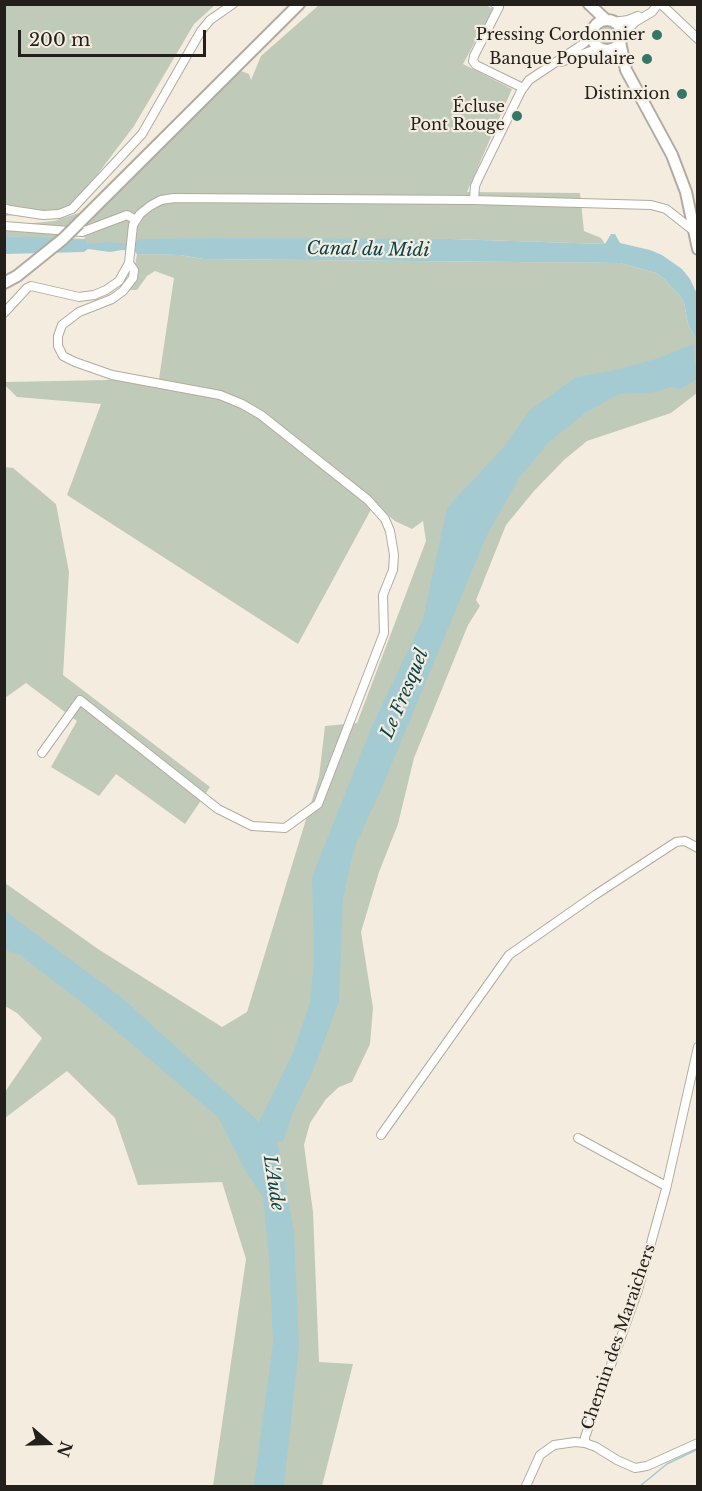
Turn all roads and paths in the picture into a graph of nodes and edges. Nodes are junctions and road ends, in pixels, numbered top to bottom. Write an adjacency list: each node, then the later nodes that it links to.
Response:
1 (233, 4): 15 (street)
2 (299, 4): 21 (main road, bridge)
3 (495, 4): 13 (street)
4 (589, 4): 6 (main road); 7 (main road)
5 (658, 4): 6 (street); 8 (street); 9 (street)
6 (610, 21): 7 (main road); 8 (main road)
7 (593, 31): 10 (main road); 11 (street)
8 (621, 39): 10 (main road); 12 (main road)
9 (698, 39)
10 (603, 49): 11 (street); 12 (main road)
11 (546, 68): 13 (street)
12 (626, 70): 18 (main road)
13 (523, 88): 14 (street)
14 (474, 200): 16 (street); 18 (street)
15 (4, 208)
16 (136, 220): 17 (street); 20 (street)
17 (4, 226)
18 (695, 232): 19 (main road)
19 (698, 249)
20 (130, 260): 22 (street); 23 (street)
21 (4, 283)
22 (4, 313)
23 (42, 753)
24 (698, 848): 26 (street)
25 (698, 1047): 28 (street, Chemin des Maraichers)
26 (381, 1135)
27 (578, 1138): 28 (street)
28 (666, 1186): 29 (street, Chemin des Maraichers)
29 (585, 1443): 30 (street); 31 (street, Chemin des Maraichers)
30 (698, 1443)
31 (526, 1486)

